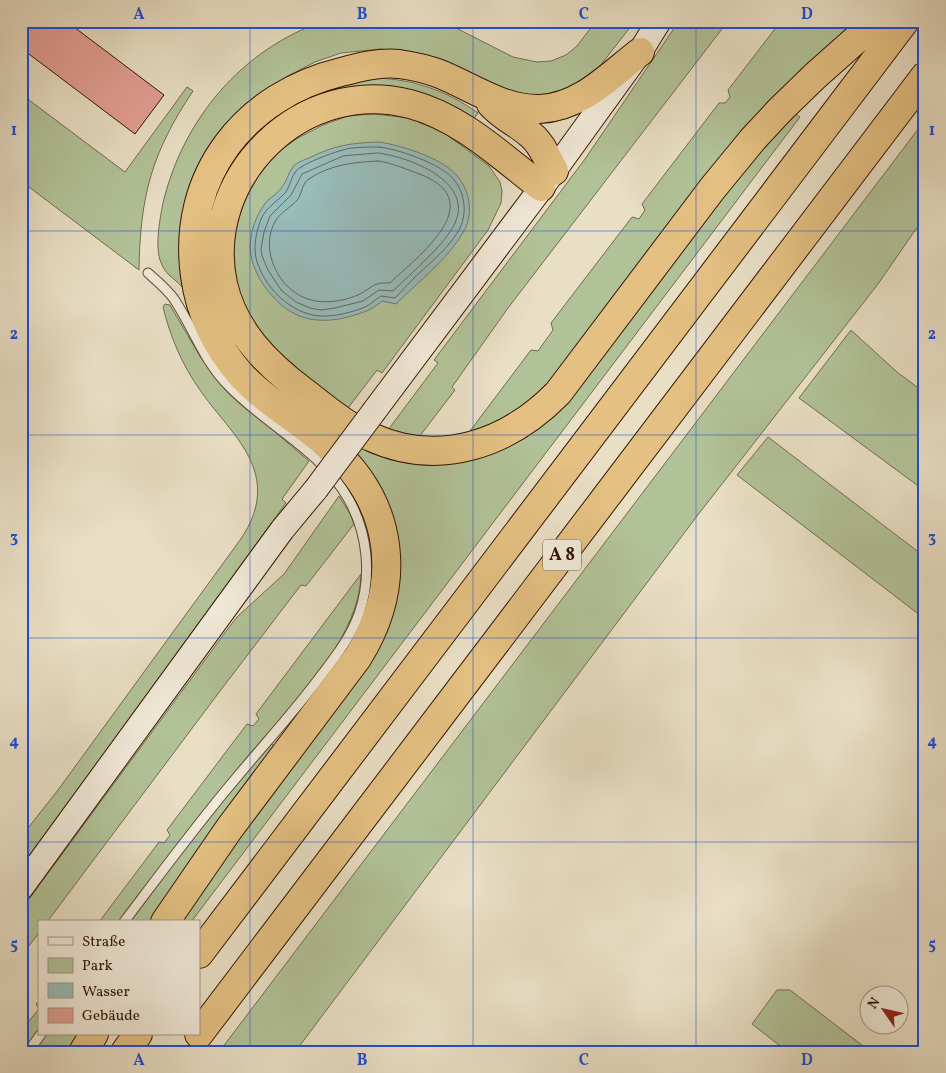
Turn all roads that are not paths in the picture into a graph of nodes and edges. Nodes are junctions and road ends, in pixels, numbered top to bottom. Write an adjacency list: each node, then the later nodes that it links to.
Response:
1 (659, 21): 4 (main road)
2 (877, 21): 7 (highway)
3 (905, 21): 12 (highway, A 8)
4 (640, 52): 6 (highway); 7 (main road)
5 (925, 76): 13 (highway, A 8)
6 (483, 96): 7 (highway); 11 (highway)
7 (548, 179): 9 (main road, bridge)
8 (148, 273): 10 (lane)
9 (21, 888)
10 (126, 920)
11 (166, 920)
12 (200, 953)
13 (200, 1033)
14 (40, 1036): 18 (lane)
15 (93, 1036): 19 (highway)
16 (137, 1036): 20 (highway)
17 (197, 1036): 21 (highway, A 8)
18 (28, 1052)
19 (83, 1052)
20 (125, 1052)
21 (185, 1052)

